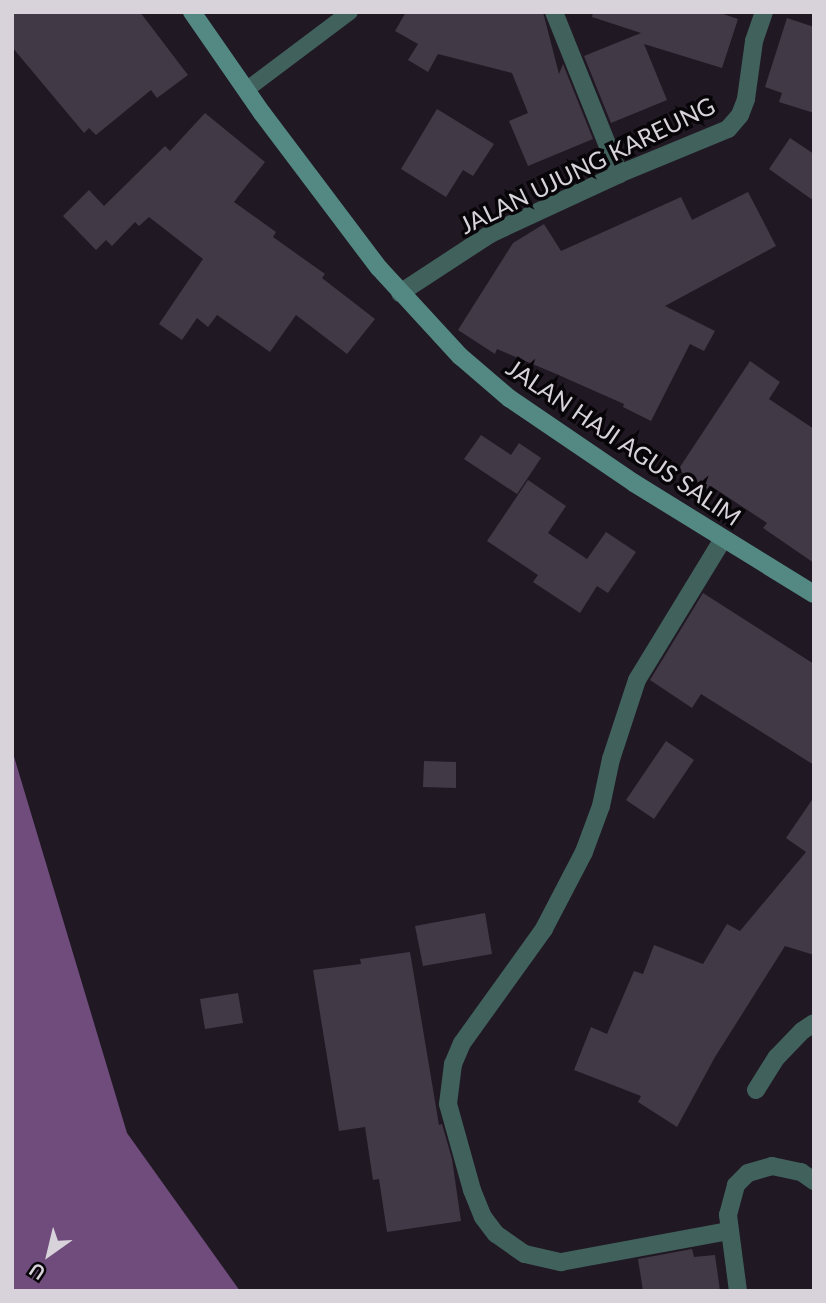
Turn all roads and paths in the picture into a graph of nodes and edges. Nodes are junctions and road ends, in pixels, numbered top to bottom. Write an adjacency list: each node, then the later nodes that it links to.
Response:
1 (192, 12): 5 (main road, JALAN HAJI AGUS SALIM)
2 (350, 12): 5 (lane)
3 (554, 12): 6 (street)
4 (764, 12): 6 (street, JALAN UJUNG KAREUNG)
5 (246, 90): 7 (main road, JALAN HAJI AGUS SALIM)
6 (619, 174): 7 (street, JALAN UJUNG KAREUNG)
7 (400, 293): 8 (main road, JALAN HAJI AGUS SALIM)
8 (723, 539): 9 (main road, JALAN HAJI AGUS SALIM); 13 (street)
9 (814, 594)
10 (814, 1023): 11 (street)
11 (756, 1090)
12 (814, 1181): 13 (street)
13 (729, 1231): 14 (street)
14 (738, 1291)

